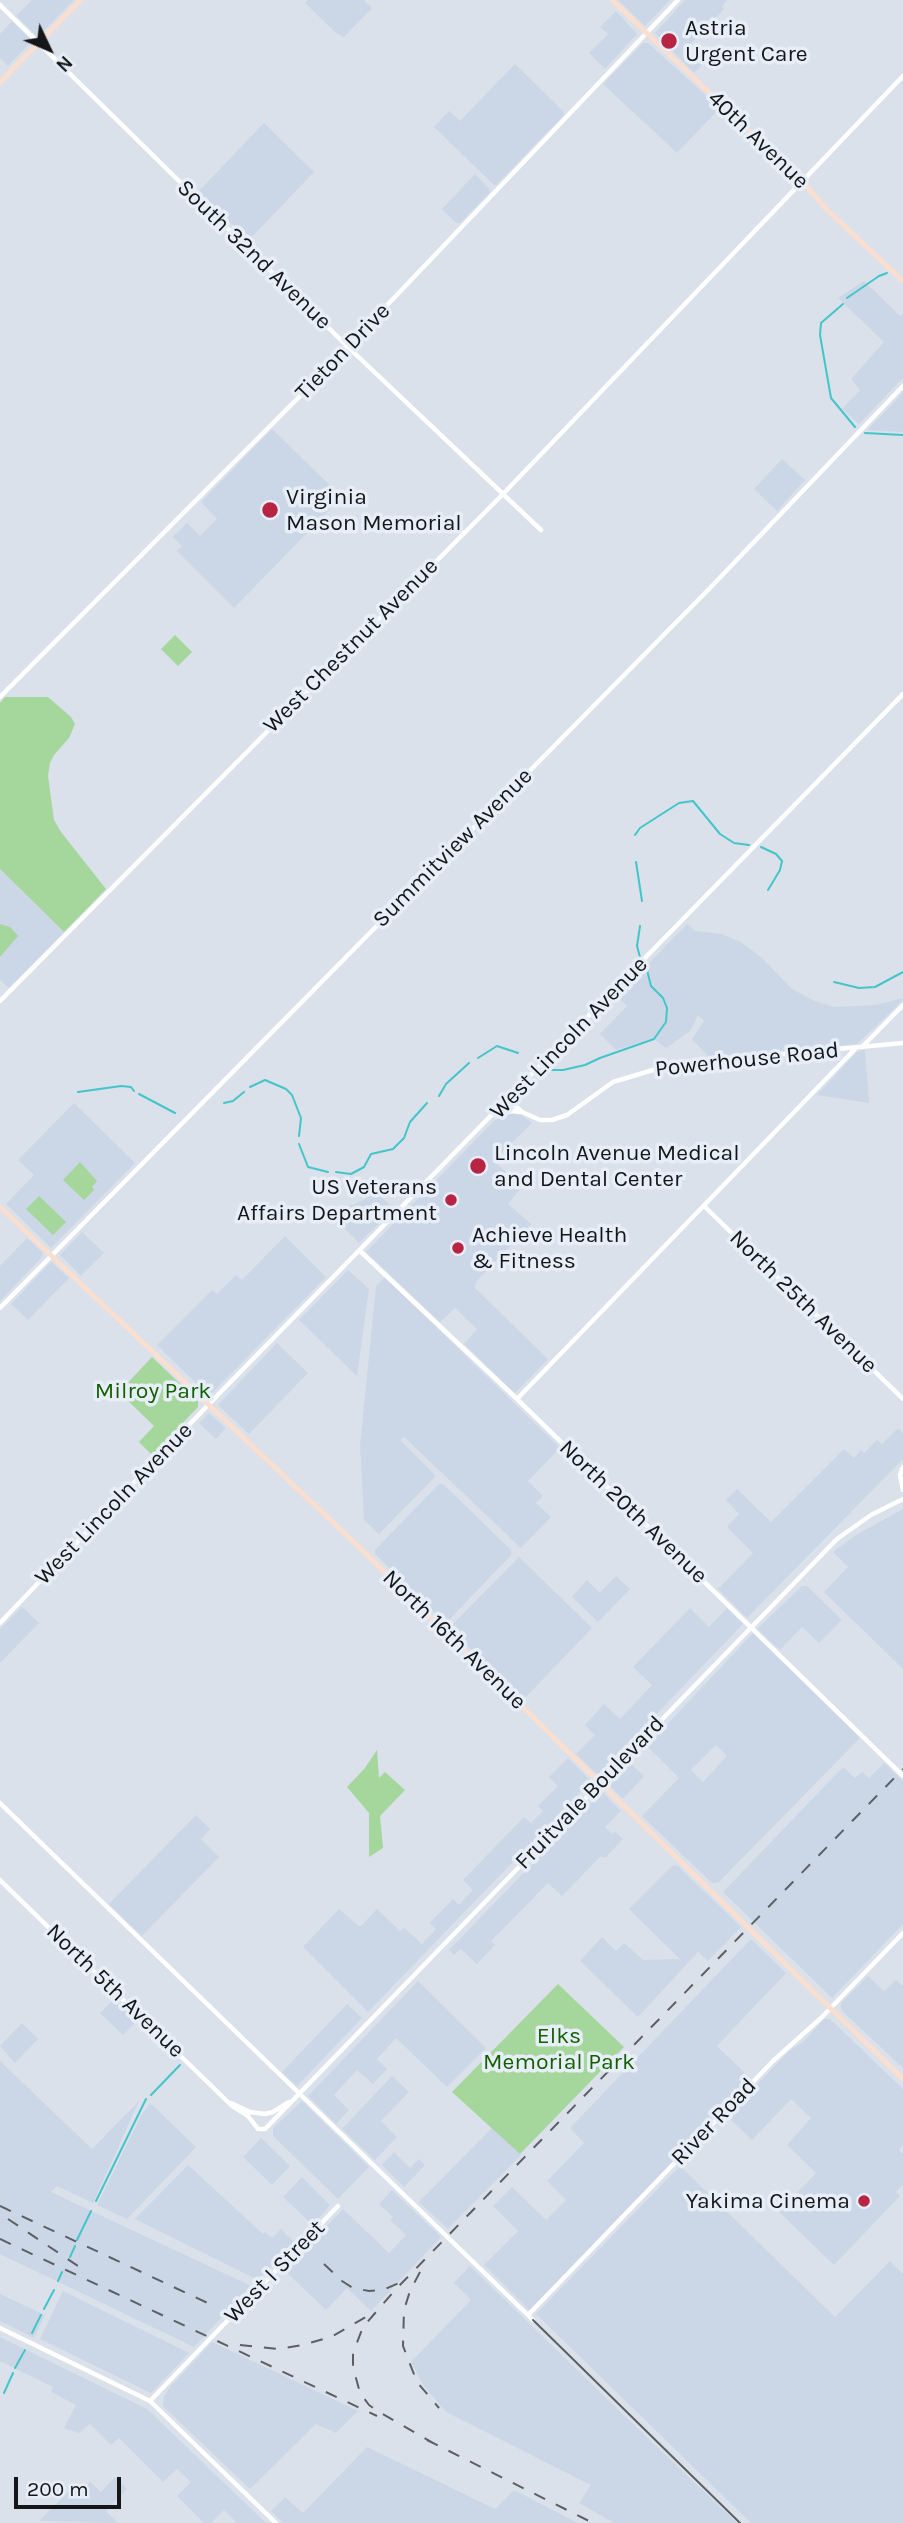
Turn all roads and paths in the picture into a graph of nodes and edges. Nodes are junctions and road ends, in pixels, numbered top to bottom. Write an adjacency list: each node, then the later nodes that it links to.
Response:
1 (81, 0): 6 (main road)
2 (612, 0): 5 (main road, 40th Avenue)
3 (678, 0): 5 (street, Tieton Drive)
4 (0, 5): 6 (street, South 32nd Avenue)
5 (646, 34): 9 (main road, 40th Avenue); 11 (street, Tieton Drive)
6 (39, 43): 8 (main road); 11 (street, South 32nd Avenue)
7 (903, 76): 9 (street, West Chestnut Avenue)
8 (0, 82)
9 (802, 181): 10 (main road, 40th Avenue); 13 (street, West Chestnut Avenue)
10 (903, 281)
11 (348, 347): 13 (street, South 32nd Avenue); 16 (street, Tieton Drive)
12 (903, 386): 28 (street, Summitview Avenue)
13 (503, 494): 14 (street, South 32nd Avenue); 17 (street, West Chestnut Avenue)
14 (541, 530)
15 (903, 694): 22 (street, West Lincoln Avenue)
16 (0, 697)
17 (0, 1001)
18 (903, 1005): 20 (street)
19 (903, 1043): 20 (street, Powerhouse Road)
20 (863, 1047): 21 (street, Powerhouse Road)
21 (855, 1049): 23 (street, Powerhouse Road); 25 (street)
22 (509, 1100): 23 (street); 24 (street, West Lincoln Avenue)
23 (522, 1112): 24 (street, Powerhouse Road)
24 (492, 1117): 27 (street, West Lincoln Avenue)
25 (704, 1206): 30 (street); 31 (street, North 25th Avenue)
26 (0, 1207): 28 (main road, North 16th Avenue)
27 (360, 1251): 30 (street, North 20th Avenue); 32 (street, West Lincoln Avenue)
28 (51, 1255): 29 (street, Summitview Avenue); 32 (main road, North 16th Avenue)
29 (0, 1308)
30 (517, 1399): 37 (street, North 20th Avenue)
31 (903, 1399)
32 (209, 1404): 36 (street, West Lincoln Avenue); 39 (main road, North 16th Avenue)
33 (903, 1467): 34 (street)
34 (903, 1490)
35 (903, 1499): 37 (street, Fruitvale Boulevard)
36 (0, 1623)
37 (750, 1628): 38 (street, North 20th Avenue); 39 (street, Fruitvale Boulevard)
38 (903, 1776)
39 (601, 1783): 43 (main road, North 16th Avenue); 45 (street, Fruitvale Boulevard)
40 (0, 1803): 45 (street)
41 (0, 1880): 47 (street, North 5th Avenue)
42 (903, 1933): 43 (street, River Road)
43 (830, 2009): 44 (main road, North 16th Avenue); 52 (street, River Road)
44 (903, 2079)
45 (299, 2093): 46 (street, Fruitvale Boulevard); 52 (street)
46 (290, 2102): 48 (street, Fruitvale Boulevard); 49 (street, Fruitvale Boulevard)
47 (230, 2103): 48 (street, North 5th Avenue); 50 (street, North 5th Avenue)
48 (262, 2114): 49 (street); 50 (street)
49 (270, 2122): 50 (street)
50 (254, 2123)
51 (338, 2206): 55 (street, West I Street)
52 (528, 2315): 53 (street)
53 (533, 2320)
54 (0, 2328): 55 (street)
55 (150, 2401): 56 (street)
56 (276, 2523)

